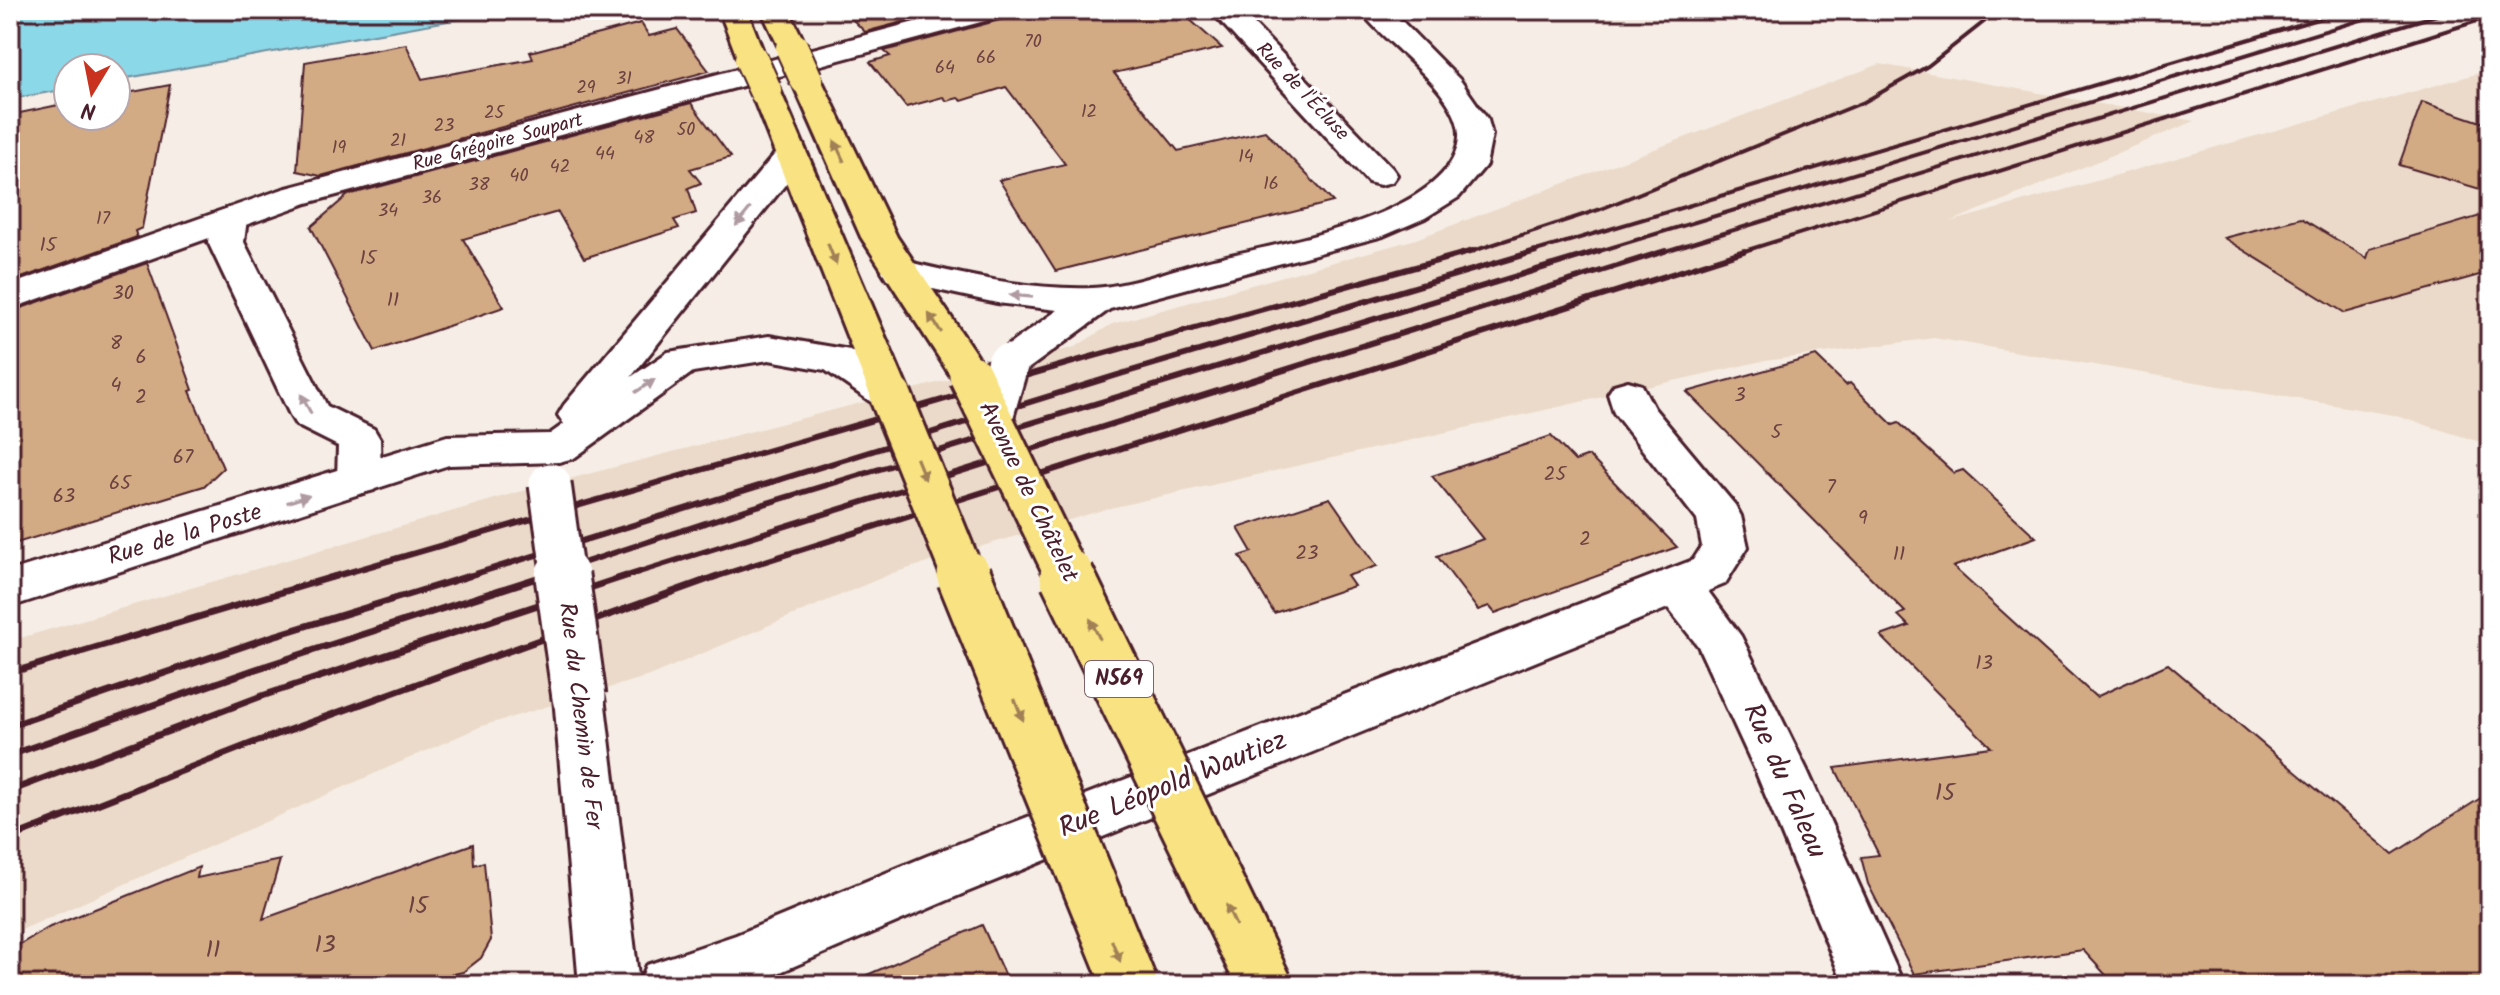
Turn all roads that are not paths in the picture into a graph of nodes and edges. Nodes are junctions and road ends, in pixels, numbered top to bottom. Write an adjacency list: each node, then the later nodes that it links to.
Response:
1 (733, 10): 6 (main road, bridge)
2 (775, 10): 9 (main road, Avenue de Châtelet / N569, one-way to 2, bridge)
3 (993, 10): 8 (street, Rue Grégoire Soupart)
4 (1224, 10): 7 (street, Rue de l'Écluse)
5 (1374, 10): 11 (street)
6 (791, 156): 14 (main road, one-way to 14); 15 (street, one-way to 15)
7 (1380, 175)
8 (229, 219): 10 (street, Rue Grégoire Soupart); 16 (street, one-way to 8)
9 (900, 271): 11 (street, one-way to 9); 12 (main road, Avenue de Châtelet / N569, one-way to 9)
10 (10, 298)
11 (1099, 299): 12 (street)
12 (990, 386): 22 (main road, Avenue de Châtelet / N569, one-way to 12, bridge)
13 (1628, 394): 17 (street, Rue Léopold Wautiez)
14 (891, 397): 15 (street, one-way to 14); 21 (main road, one-way to 21, bridge)
15 (554, 466): 16 (street, Rue de la Poste); 19 (street, Rue du Chemin de Fer, bridge)
16 (359, 479): 18 (street, Rue de la Poste, one-way to 16)
17 (1678, 587): 20 (street, Rue Léopold Wautiez); 23 (street, Rue du Faleau)
18 (10, 589)
19 (609, 985)
20 (668, 985)
21 (1130, 985)
22 (1265, 985)
23 (1874, 985)

